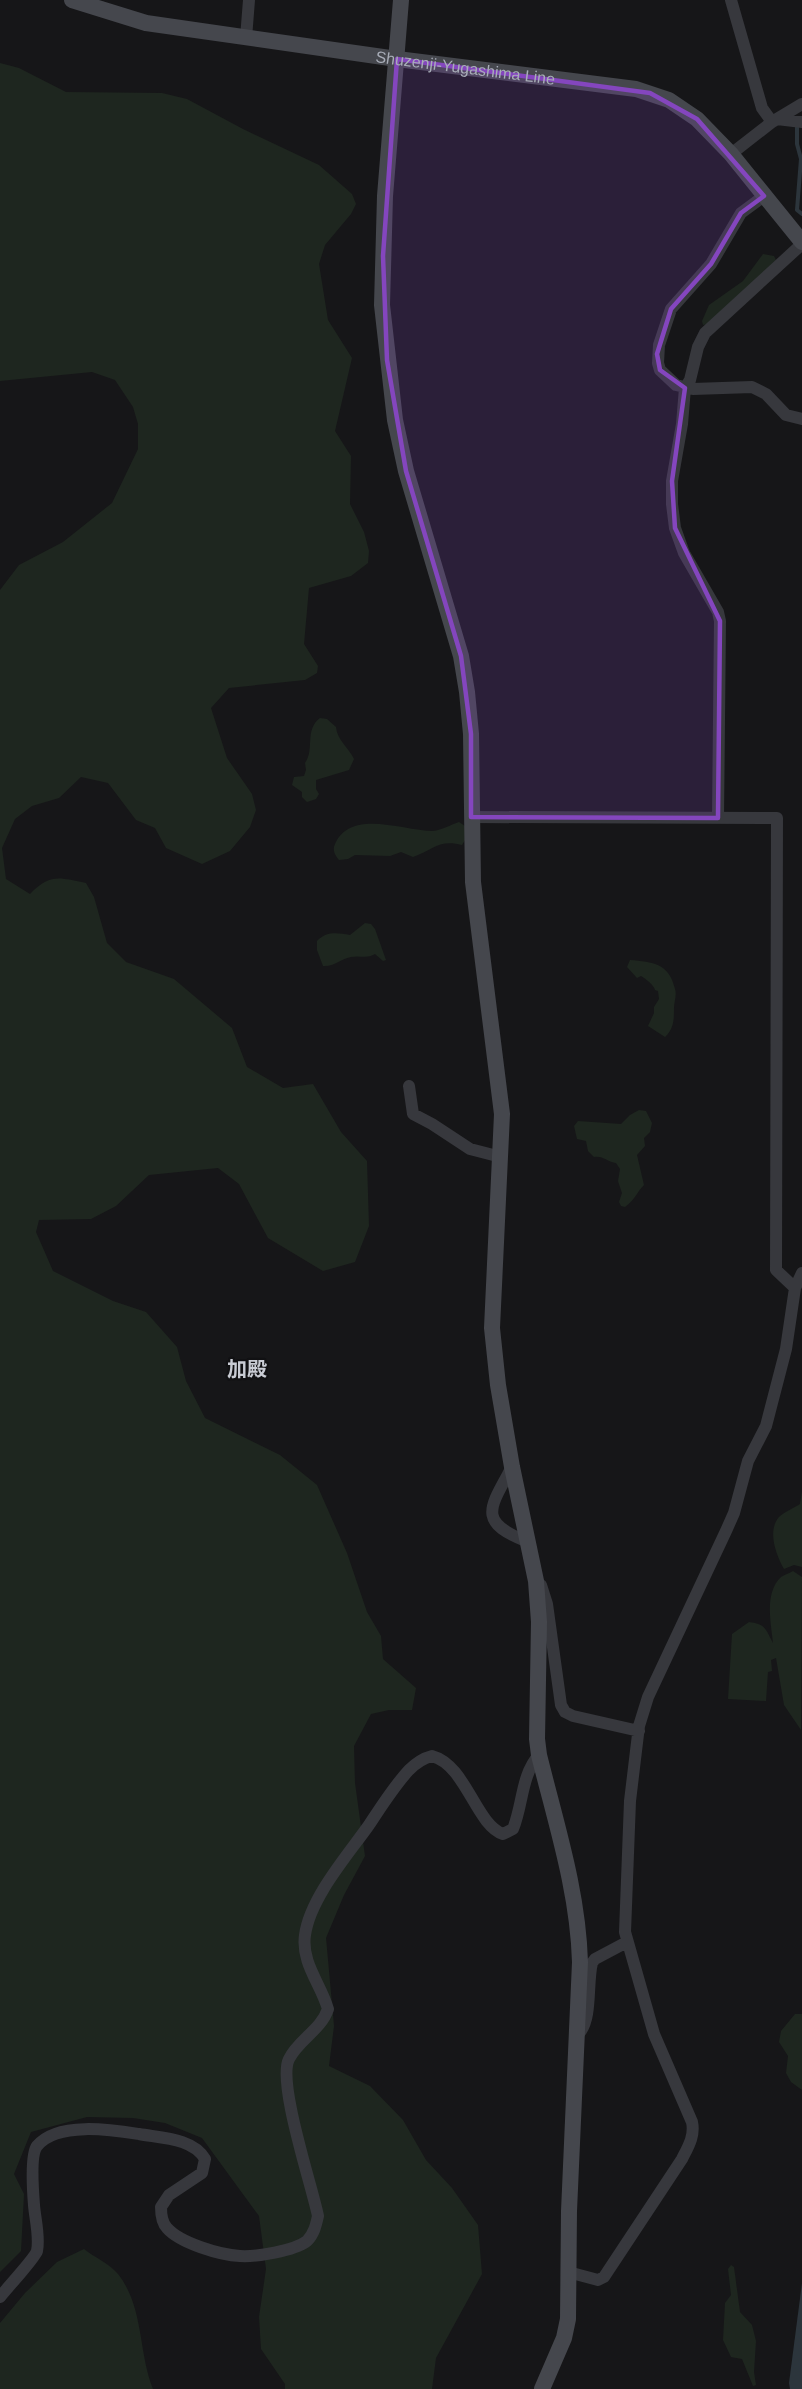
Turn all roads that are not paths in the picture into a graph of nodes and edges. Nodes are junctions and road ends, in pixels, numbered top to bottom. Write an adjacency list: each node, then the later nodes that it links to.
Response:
1 (72, 0): 5 (street, Shuzenji-Yugashima Line)
2 (249, 0): 5 (street)
3 (401, 0): 6 (street)
4 (731, 0): 8 (street)
5 (246, 38): 6 (street, Shuzenji-Yugashima Line)
6 (397, 59): 10 (street, Shuzenji-Yugashima Line); 15 (street)
7 (802, 104): 8 (street)
8 (774, 120): 9 (street); 10 (street)
9 (802, 122)
10 (731, 154): 11 (street, Shuzenji-Yugashima Line)
11 (764, 196): 12 (street, Shuzenji-Yugashima Line); 13 (street)
12 (802, 242): 13 (street)
13 (685, 388): 14 (street); 16 (street)
14 (802, 419)
15 (471, 817): 16 (street); 18 (street)
16 (718, 818): 20 (street)
17 (409, 1086): 18 (street)
18 (501, 1157): 21 (street)
19 (802, 1273): 20 (street)
20 (795, 1288): 24 (street)
21 (512, 1467): 22 (street); 22 (street)
22 (528, 1542): 23 (street)
23 (536, 1576): 24 (street); 25 (street)
24 (639, 1731): 26 (street)
25 (539, 1755): 27 (street); 29 (street)
26 (627, 1942): 27 (street); 28 (street)
27 (576, 2034): 28 (street)
28 (568, 2272): 30 (street)
29 (0, 2297)
30 (542, 2389)

